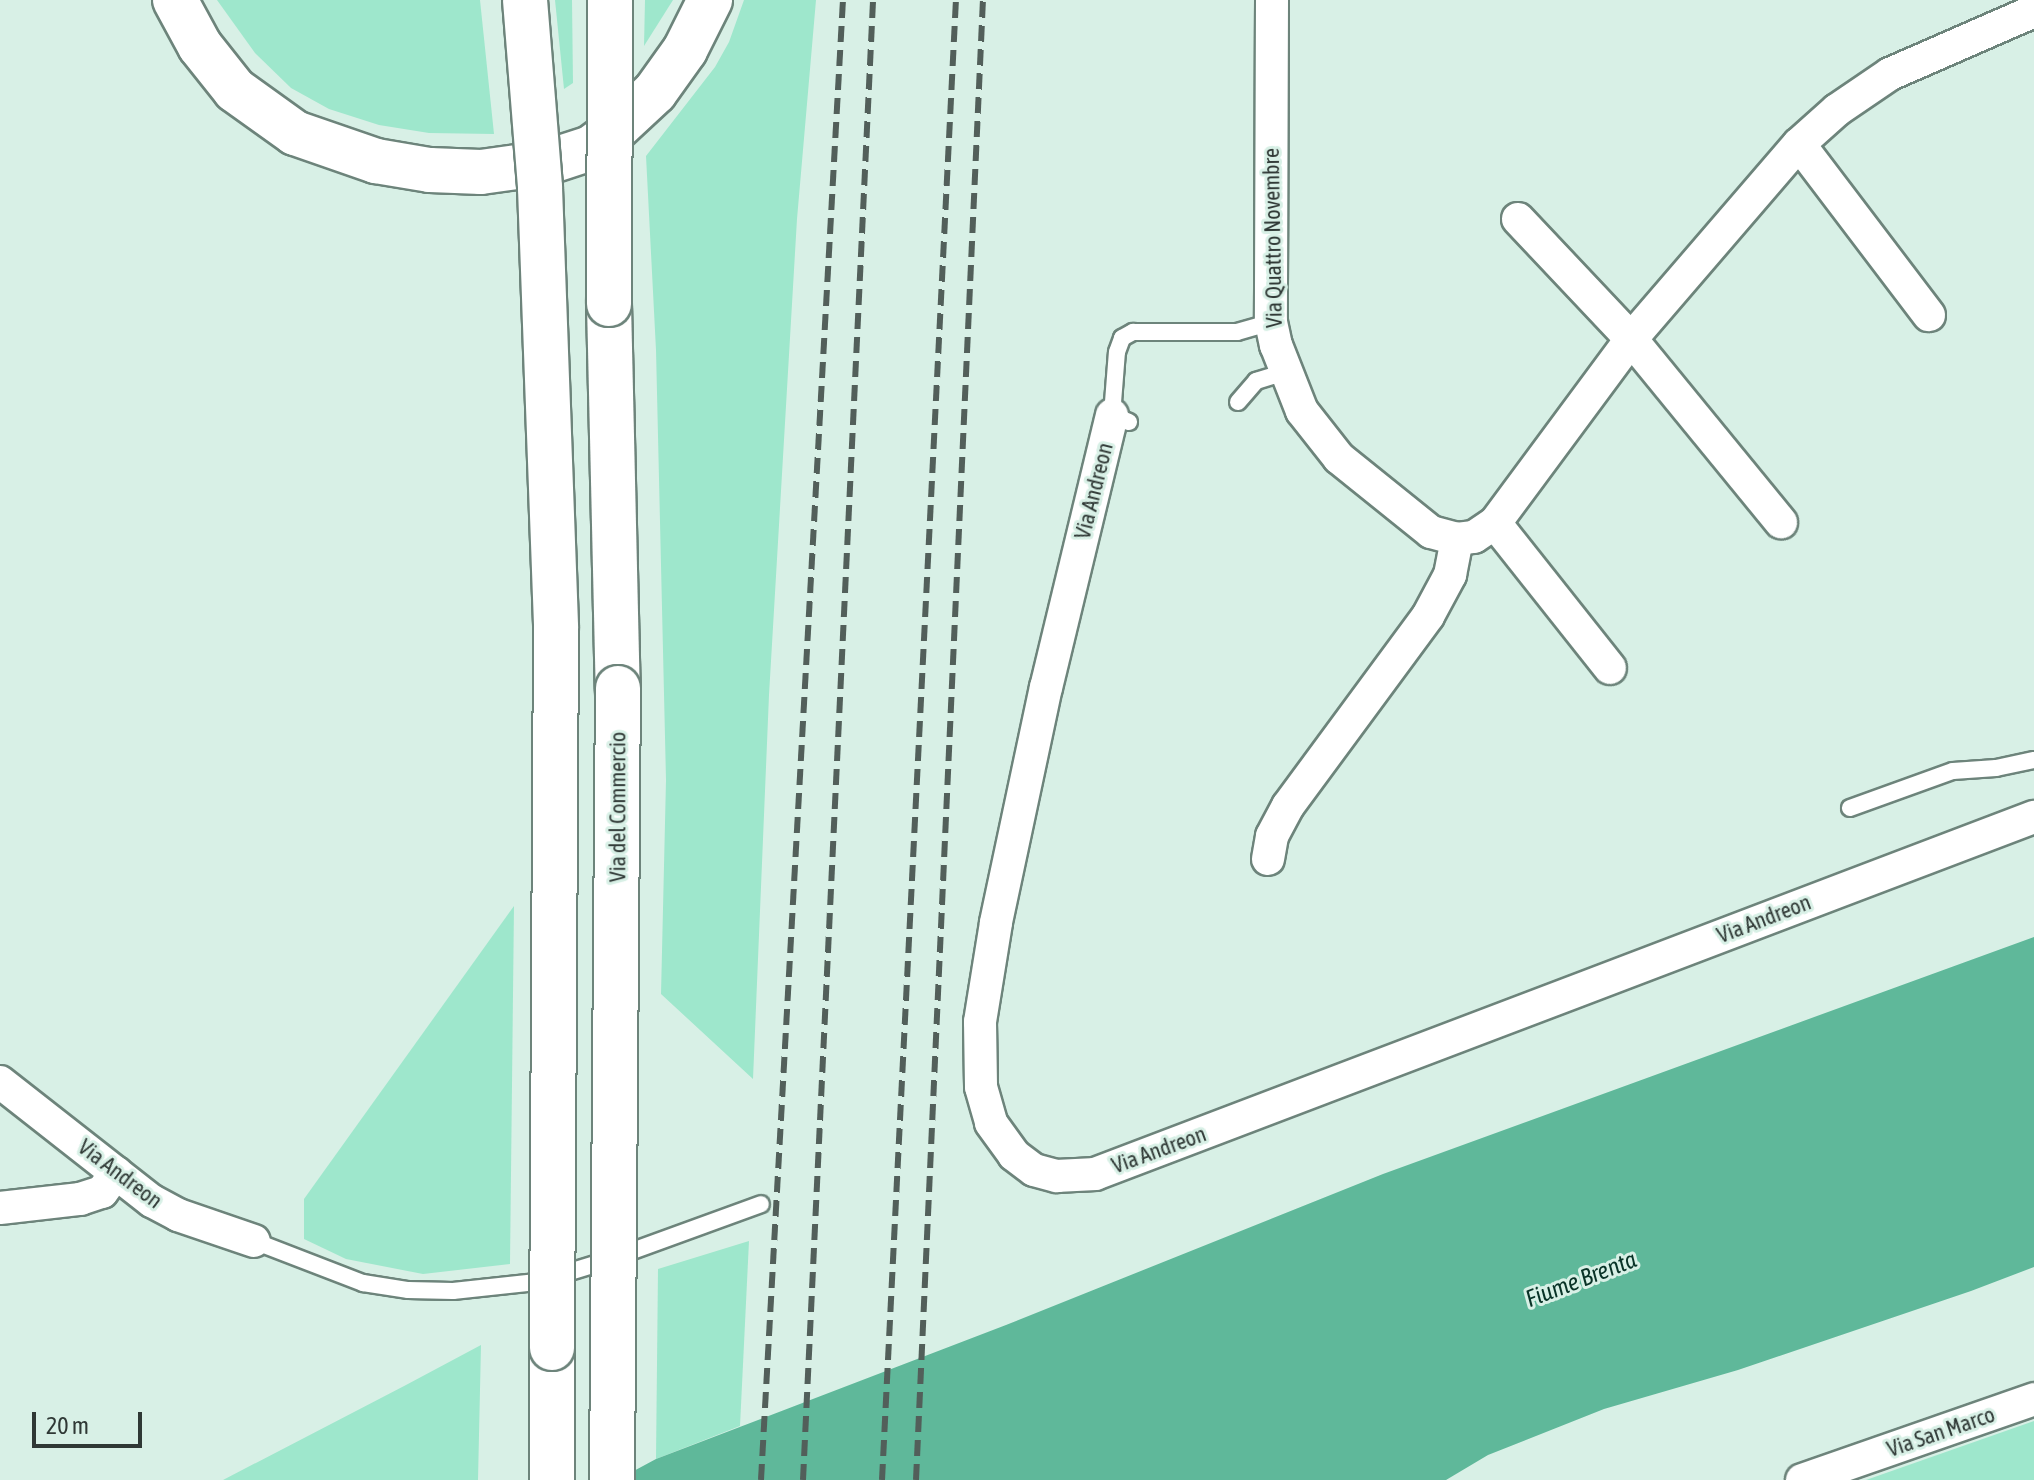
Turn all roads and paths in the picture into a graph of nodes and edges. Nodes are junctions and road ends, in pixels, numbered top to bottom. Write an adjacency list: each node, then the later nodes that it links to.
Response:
1 (175, 0): 4 (main road)
2 (525, 0): 29 (main road, bridge)
3 (610, 0): 30 (main road, Via del Commercio, bridge)
4 (710, 0)
5 (1272, 0): 10 (street, Via Quattro Novembre)
6 (2034, 11): 7 (street)
7 (1799, 144): 9 (street); 11 (street)
8 (1518, 219): 11 (street)
9 (1929, 315)
10 (1271, 322): 12 (street, Via Quattro Novembre); 14 (lane)
11 (1631, 339): 15 (street); 16 (street)
12 (1286, 372): 13 (lane); 17 (street, Via Quattro Novembre)
13 (1238, 402)
14 (1121, 418): 21 (street, Via Andreon)
15 (1781, 522)
16 (1495, 523): 17 (street); 18 (street)
17 (1457, 539): 22 (street)
18 (1610, 668)
19 (2034, 760): 20 (lane)
20 (1850, 808)
21 (2034, 817)
22 (1268, 859)
23 (0, 1082): 24 (street, Via Andreon)
24 (116, 1173): 26 (street); 27 (street, Via Andreon)
25 (761, 1204): 27 (lane)
26 (0, 1208)
27 (254, 1241)
28 (2034, 1399): 31 (street, Via San Marco)
29 (552, 1480)
30 (612, 1480)
31 (1802, 1480)

